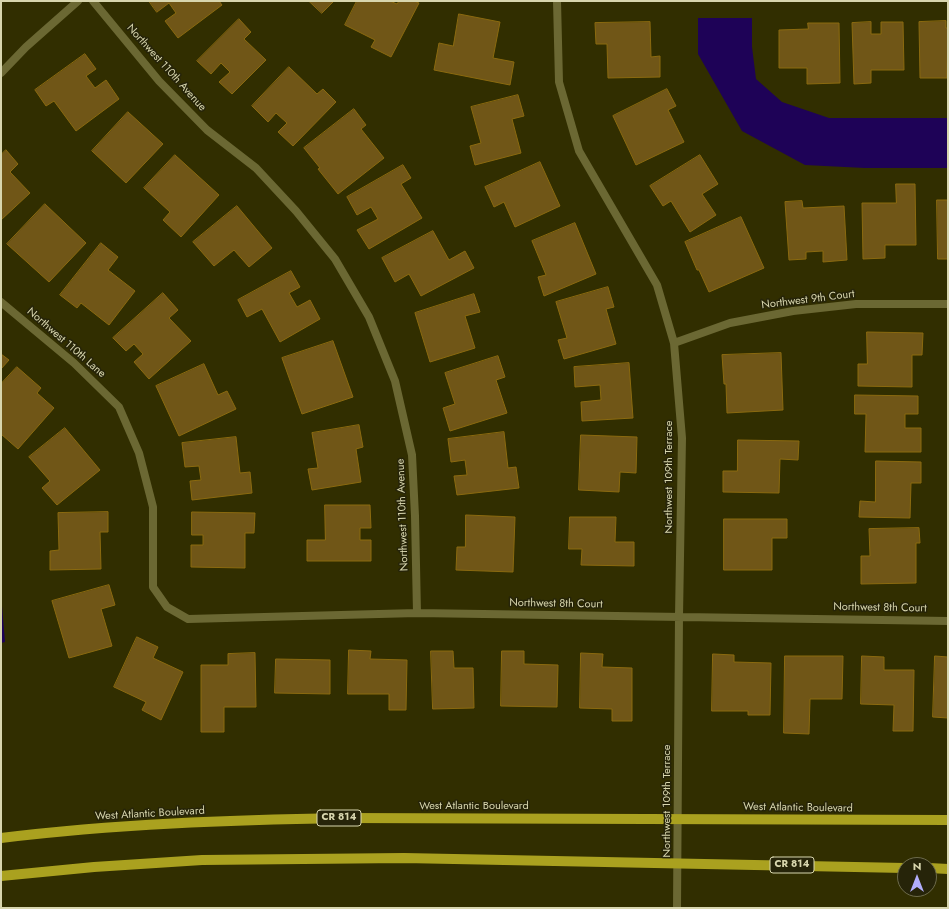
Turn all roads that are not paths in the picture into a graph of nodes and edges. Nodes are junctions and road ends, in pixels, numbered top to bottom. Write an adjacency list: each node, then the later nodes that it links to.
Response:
1 (78, 1): 4 (street)
2 (93, 1): 9 (street, Northwest 110th Avenue)
3 (557, 1): 7 (street, Northwest 109th Terrace)
4 (1, 73)
5 (1, 302): 8 (street, Northwest 110th Lane)
6 (948, 304): 7 (street, Northwest 9th Court)
7 (674, 343): 10 (street, Northwest 109th Terrace)
8 (167, 607): 9 (street, Northwest 8th Court)
9 (417, 613): 10 (street, Northwest 8th Court)
10 (679, 616): 11 (street, Northwest 8th Court); 12 (street, Northwest 109th Terrace)
11 (948, 620)
12 (678, 819): 13 (main road, West Atlantic Boulevard / CR 814); 14 (main road, West Atlantic Boulevard / CR 814); 15 (street, Northwest 109th Terrace)
13 (948, 820)
14 (1, 838)
15 (678, 863): 16 (main road, CR 814); 19 (main road, CR 814); 20 (street, Northwest 109th Terrace)
16 (897, 868)
17 (937, 868): 18 (main road)
18 (948, 869)
19 (1, 876)
20 (677, 908)

